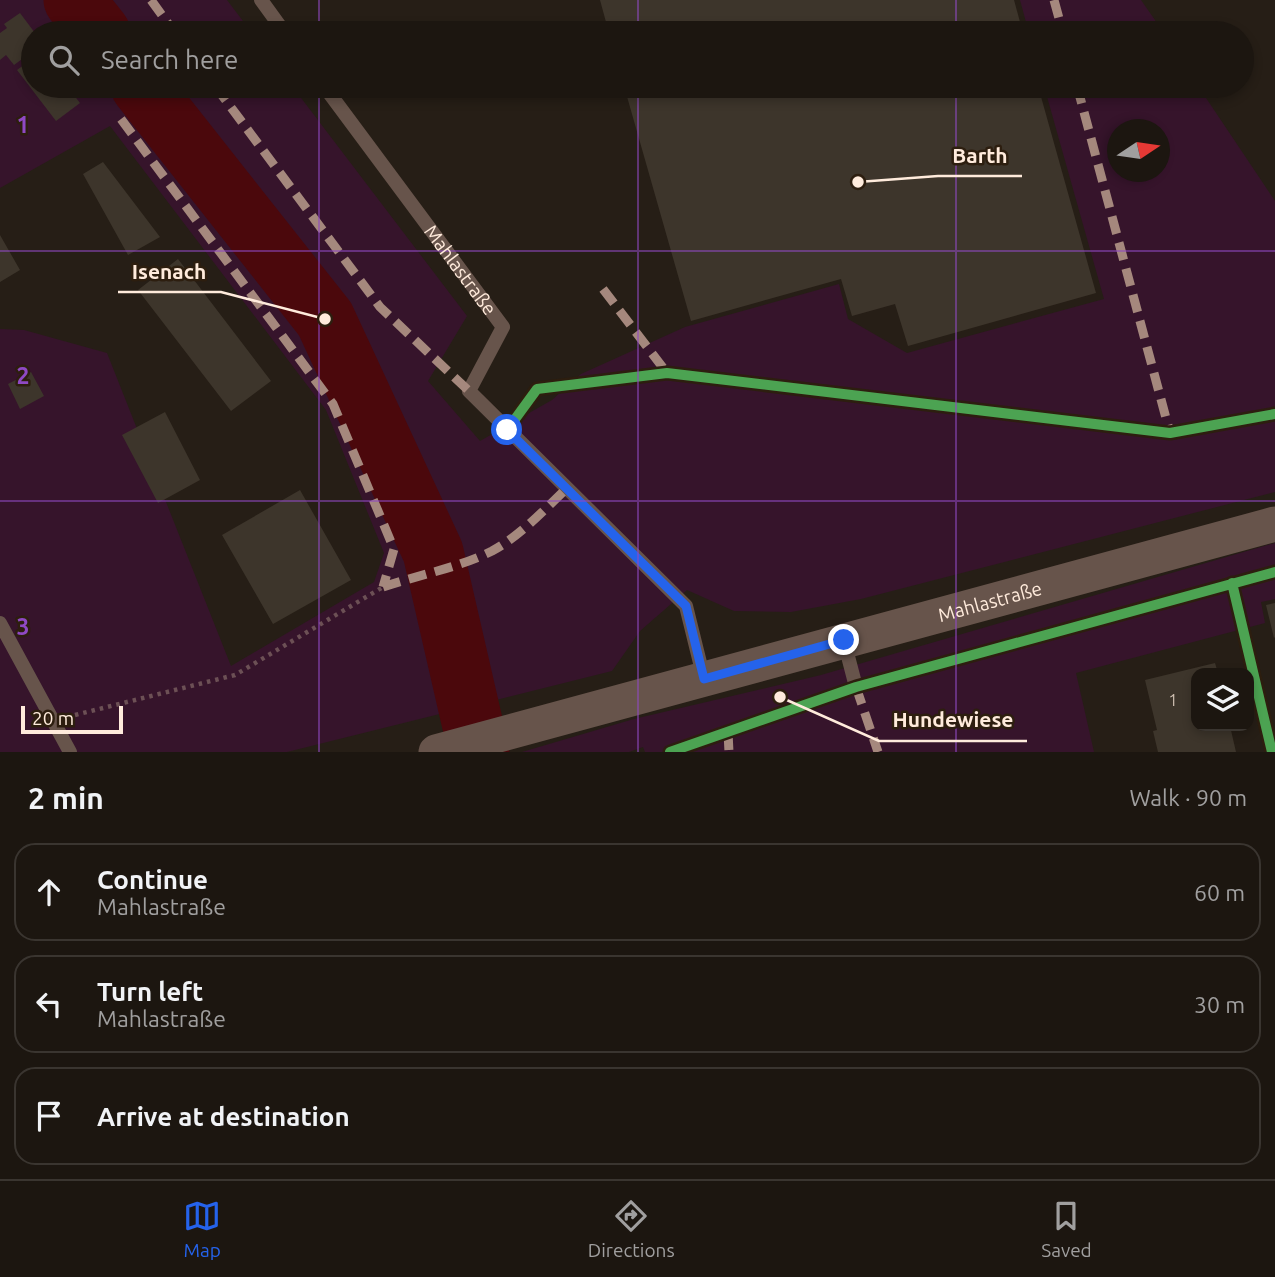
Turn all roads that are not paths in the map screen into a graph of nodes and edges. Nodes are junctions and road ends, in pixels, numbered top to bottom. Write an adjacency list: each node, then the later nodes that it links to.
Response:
1 (261, 0): 2 (lane)
2 (276, 21)
3 (333, 98): 7 (lane, Mahlastraße)
4 (1275, 524): 6 (street, Mahlastraße)
5 (0, 623): 10 (lane)
6 (844, 640): 7 (street, Mahlastraße); 8 (lane)
7 (704, 679): 9 (street, Mahlastraße)
8 (856, 687)
9 (440, 751)
10 (70, 752)

